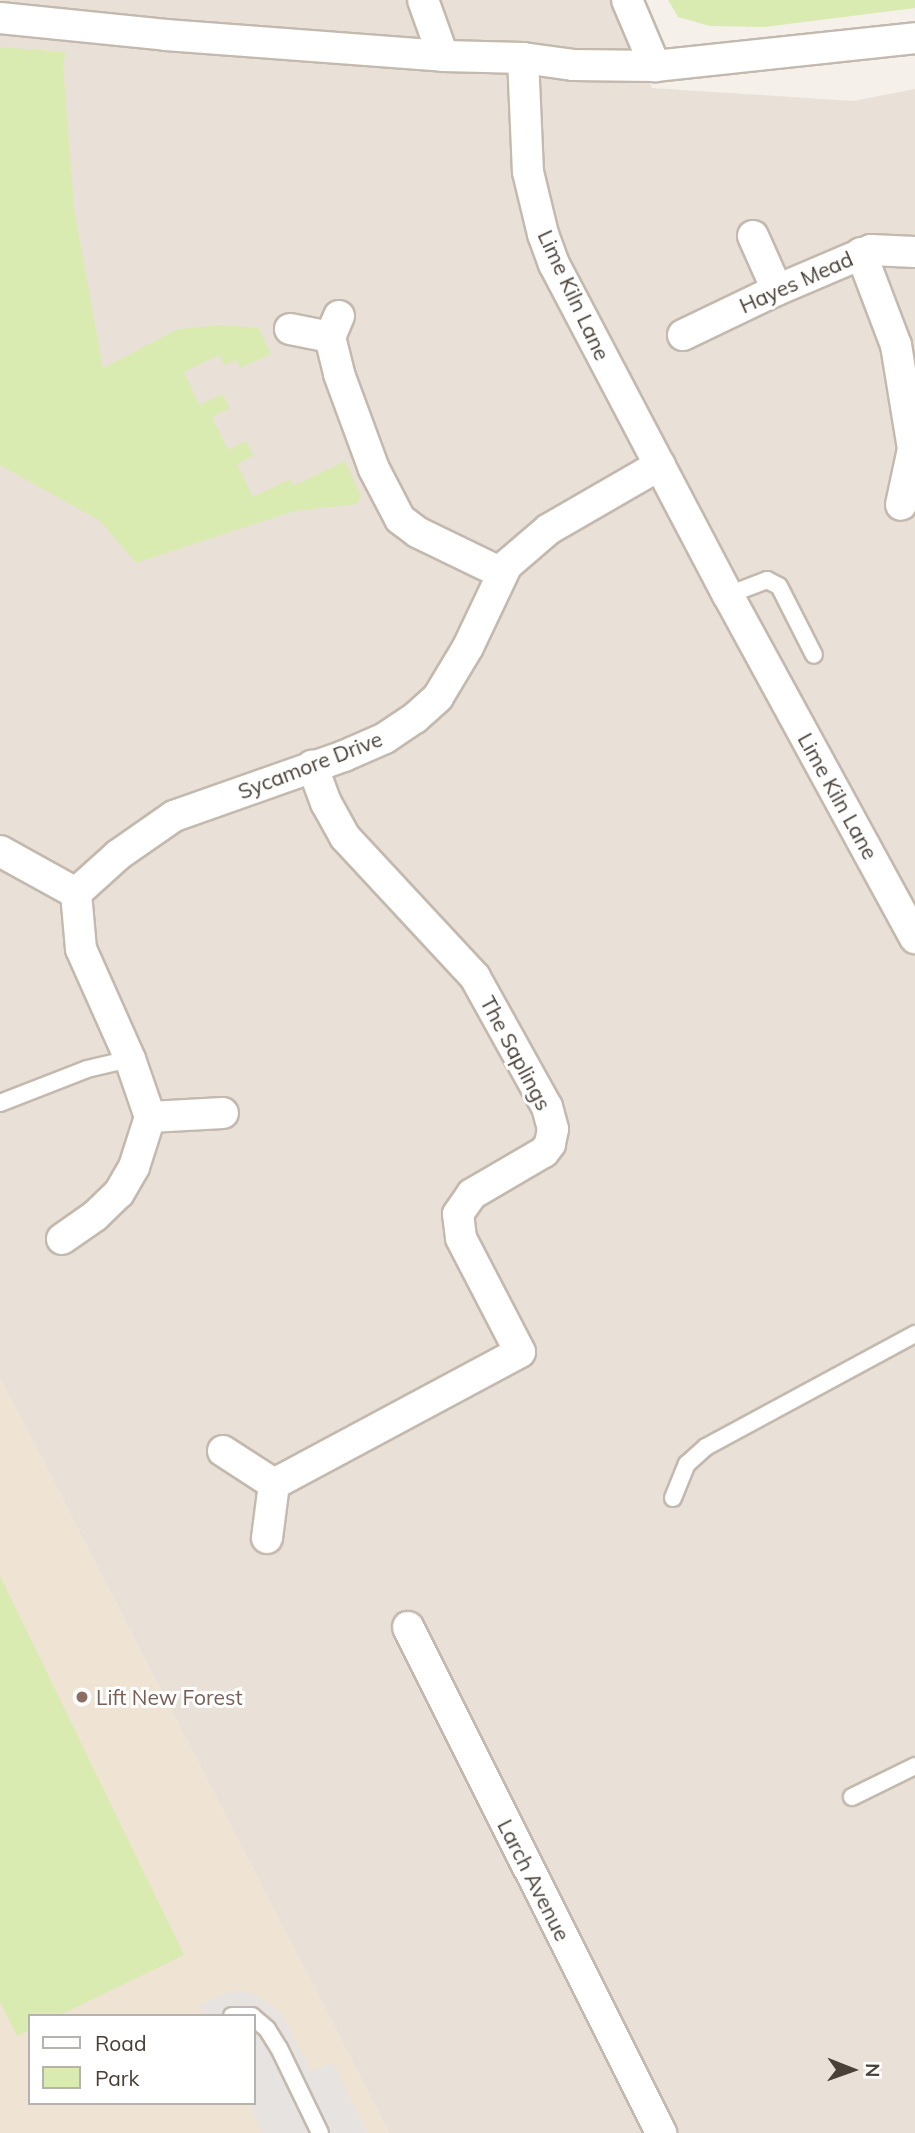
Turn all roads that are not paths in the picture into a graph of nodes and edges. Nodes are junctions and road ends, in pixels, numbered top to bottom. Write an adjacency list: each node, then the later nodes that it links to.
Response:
1 (423, 0): 5 (street)
2 (627, 0): 7 (street)
3 (0, 18): 5 (street)
4 (915, 38): 7 (street)
5 (443, 56): 6 (street)
6 (523, 58): 7 (street); 15 (street, Lime Kiln Lane)
7 (655, 66)
8 (753, 236): 11 (street)
9 (915, 252): 10 (street, Hayes Mead)
10 (862, 253): 11 (street, Hayes Mead); 14 (street)
11 (777, 290): 13 (street, Hayes Mead)
12 (290, 329): 17 (street)
13 (683, 335)
14 (914, 449): 16 (street)
15 (660, 465): 17 (street, Sycamore Drive); 18 (street, Lime Kiln Lane)
16 (901, 505)
17 (502, 573): 20 (street, Sycamore Drive)
18 (728, 595): 19 (lane); 23 (street, Lime Kiln Lane)
19 (814, 655)
20 (312, 765): 22 (street, Sycamore Drive); 31 (street, The Saplings)
21 (0, 851): 22 (street)
22 (76, 893): 24 (street)
23 (915, 938)
24 (130, 1059): 25 (lane); 27 (street)
25 (0, 1103)
26 (223, 1113): 27 (street)
27 (150, 1117): 28 (street)
28 (62, 1239)
29 (915, 1334): 32 (lane)
30 (223, 1451): 31 (street)
31 (274, 1484): 33 (street)
32 (673, 1498)
33 (267, 1538)
34 (408, 1626): 39 (street, Larch Avenue)
35 (915, 1766): 36 (lane)
36 (852, 1797)
37 (256, 2020): 38 (lane)
38 (320, 2133)
39 (661, 2133)

